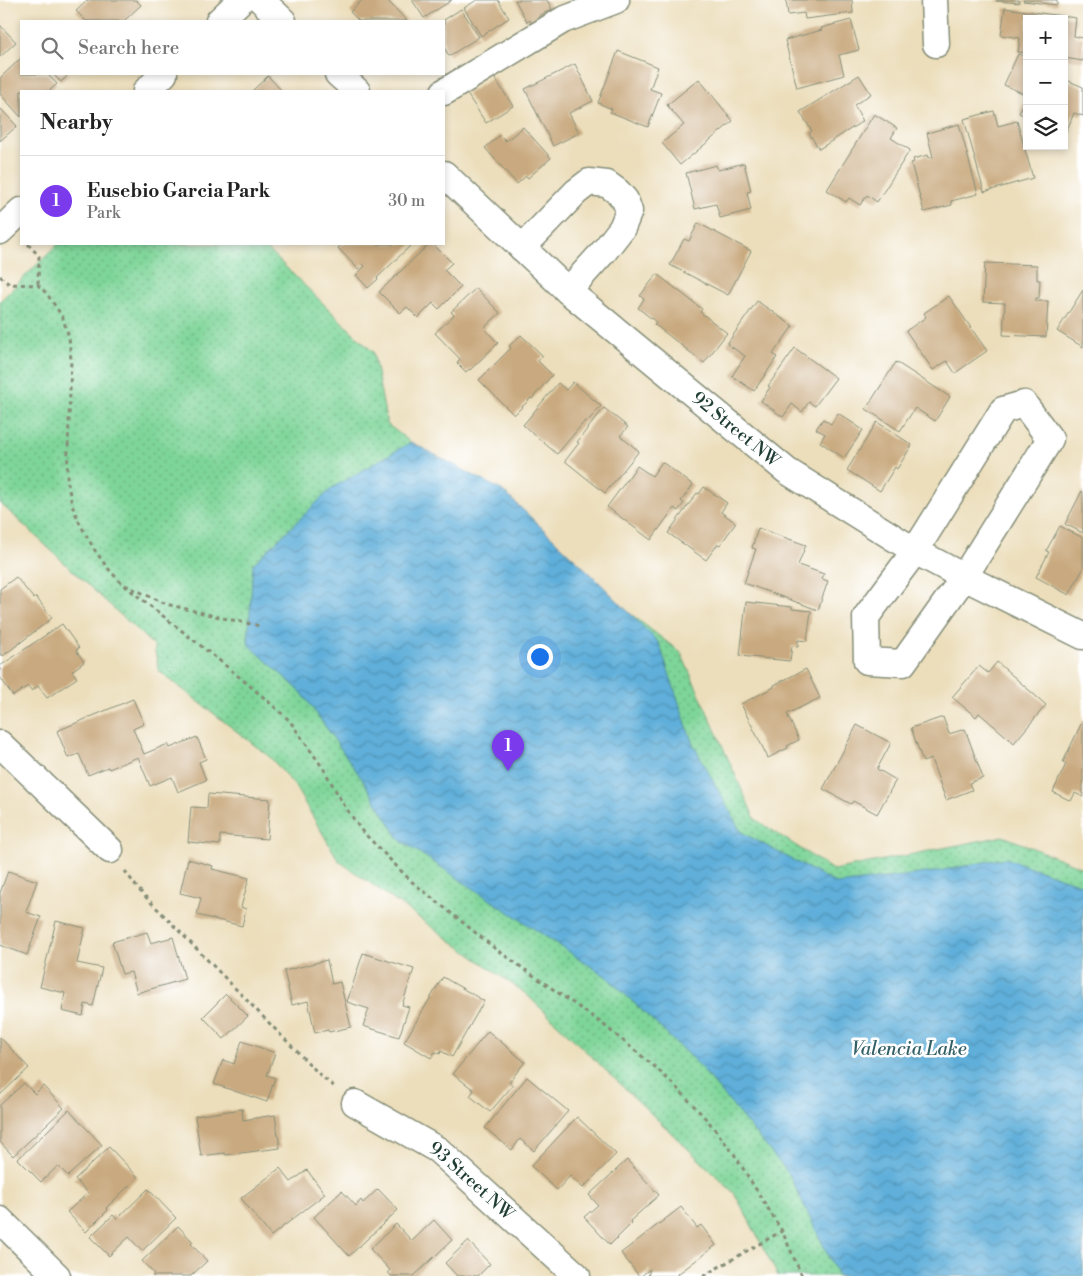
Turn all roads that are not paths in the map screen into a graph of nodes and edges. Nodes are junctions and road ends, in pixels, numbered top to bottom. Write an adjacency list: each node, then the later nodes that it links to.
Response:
1 (241, 0): 5 (street)
2 (261, 0): 6 (street)
3 (616, 0): 12 (street)
4 (934, 0): 7 (street)
5 (220, 20)
6 (282, 20)
7 (936, 44)
8 (163, 75): 10 (street)
9 (339, 75): 11 (street)
10 (147, 90)
11 (356, 90)
12 (445, 91)
13 (445, 175): 16 (street, 92 Street NW)
14 (20, 212): 15 (street)
15 (0, 231)
16 (522, 248): 17 (street, 92 Street NW); 17 (street)
17 (568, 291): 18 (street, 92 Street NW)
18 (915, 550): 19 (street, 92 Street NW); 19 (street); 19 (street)
19 (964, 577): 20 (street, 92 Street NW)
20 (1083, 636)
21 (0, 744): 22 (street)
22 (110, 850)
23 (355, 1102): 26 (street, 93 Street NW)
24 (0, 1220): 25 (street)
25 (57, 1276)
26 (577, 1276)

